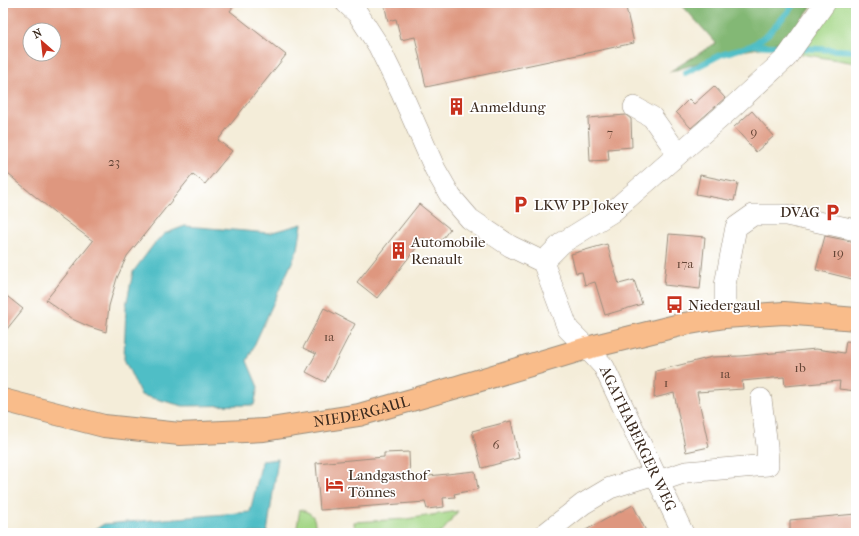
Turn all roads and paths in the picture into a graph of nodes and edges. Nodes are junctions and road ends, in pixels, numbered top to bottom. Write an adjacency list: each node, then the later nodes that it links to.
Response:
1 (346, 3): 6 (street)
2 (825, 3): 4 (street)
3 (634, 107): 4 (street)
4 (678, 154): 6 (street)
5 (856, 230): 7 (street)
6 (544, 262): 9 (street, AGATHABERGER WEG)
7 (725, 317): 8 (main road, NIEDERGAUL); 9 (main road, NIEDERGAUL)
8 (856, 319)
9 (587, 348): 11 (main road, NIEDERGAUL); 12 (street, AGATHABERGER WEG)
10 (762, 399): 12 (street)
11 (3, 400)
12 (657, 478): 13 (street); 14 (street, AGATHABERGER WEG)
13 (546, 533)
14 (683, 533)

